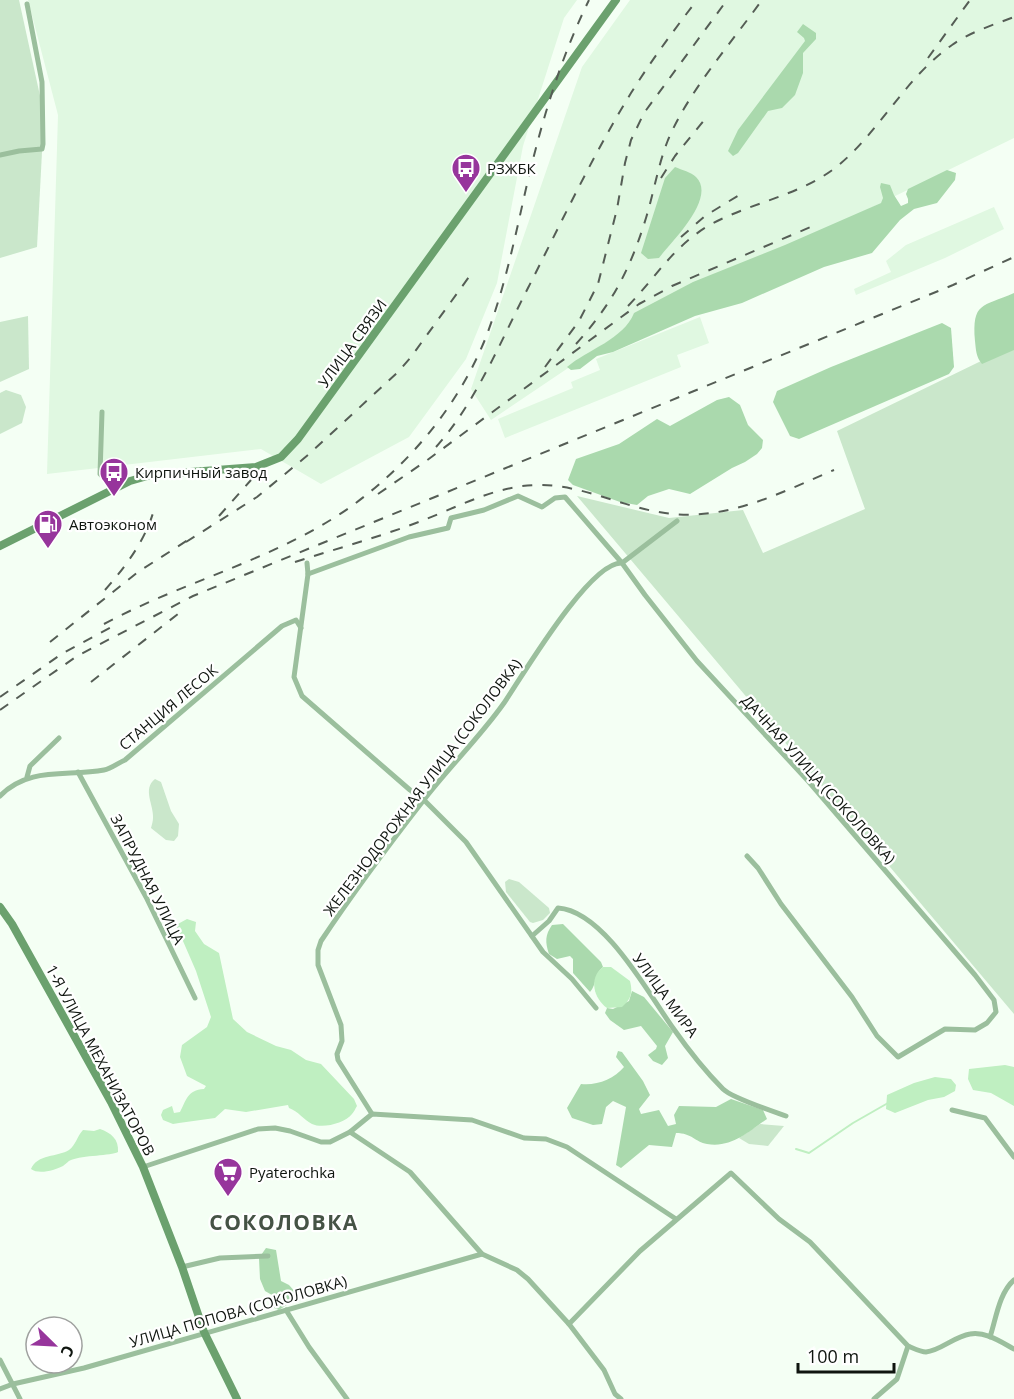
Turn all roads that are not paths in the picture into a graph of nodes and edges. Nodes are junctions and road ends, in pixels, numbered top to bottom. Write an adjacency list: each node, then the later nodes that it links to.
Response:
1 (616, 0): 5 (street, УЛИЦА СВЯЗИ)
2 (27, 4): 3 (street)
3 (0, 155)
4 (102, 412): 5 (street)
5 (120, 486): 7 (street, УЛИЦА СВЯЗИ)
6 (677, 521): 9 (street, ЖЕЛЕЗНОДОРОЖНАЯ УЛИЦА (СОКОЛОВКА))
7 (0, 546)
8 (307, 563): 10 (street)
9 (622, 563): 10 (street, ДАЧНАЯ УЛИЦА (СОКОЛОВКА)); 16 (street, ЖЕЛЕЗНОДОРОЖНАЯ УЛИЦА (СОКОЛОВКА)); 17 (street, ДАЧНАЯ УЛИЦА (СОКОЛОВКА))
10 (308, 574): 11 (street)
11 (302, 628): 13 (street, СТАНЦИЯ ЛЕСОК); 16 (street)
12 (59, 738): 14 (street)
13 (78, 772): 14 (street, СТАНЦИЯ ЛЕСОК); 20 (street, ЗАПРУДНАЯ УЛИЦА)
14 (27, 777): 15 (street, СТАНЦИЯ ЛЕСОК)
15 (0, 796)
16 (424, 800): 19 (street); 23 (street, ЖЕЛЕЗНОДОРОЖНАЯ УЛИЦА (СОКОЛОВКА))
17 (747, 856)
18 (0, 907): 27 (street, 1-Я УЛИЦА МЕХАНИЗАТОРОВ)
19 (532, 936): 21 (street); 24 (street, УЛИЦА МИРА)
20 (195, 998)
21 (596, 1008)
22 (952, 1110): 26 (street)
23 (372, 1114): 25 (street); 28 (street)
24 (786, 1116)
25 (350, 1132): 27 (street); 29 (street)
26 (1014, 1157)
27 (143, 1167): 31 (street, 1-Я УЛИЦА МЕХАНИЗАТОРОВ)
28 (676, 1219): 34 (street); 37 (street)
29 (482, 1254): 33 (street, УЛИЦА ПОПОВА (СОКОЛОВКА)); 34 (street)
30 (268, 1256): 31 (street)
31 (182, 1267): 35 (street, 1-Я УЛИЦА МЕХАНИЗАТОРОВ)
32 (1014, 1280): 36 (street)
33 (286, 1310): 35 (street, УЛИЦА ПОПОВА (СОКОЛОВКА)); 45 (street)
34 (569, 1324): 42 (street)
35 (204, 1332): 40 (street, УЛИЦА ПОПОВА (СОКОЛОВКА)); 44 (street, 1-Я УЛИЦА МЕХАНИЗАТОРОВ)
36 (990, 1337): 37 (street); 38 (street)
37 (908, 1346): 48 (street)
38 (1014, 1349)
39 (0, 1360): 40 (street)
40 (13, 1384): 41 (street, УЛИЦА ПОПОВА (СОКОЛОВКА)); 43 (street)
41 (0, 1389)
42 (615, 1394): 46 (street); 47 (street)
43 (20, 1399)
44 (237, 1399)
45 (347, 1399)
46 (608, 1399)
47 (621, 1399)
48 (874, 1399)

